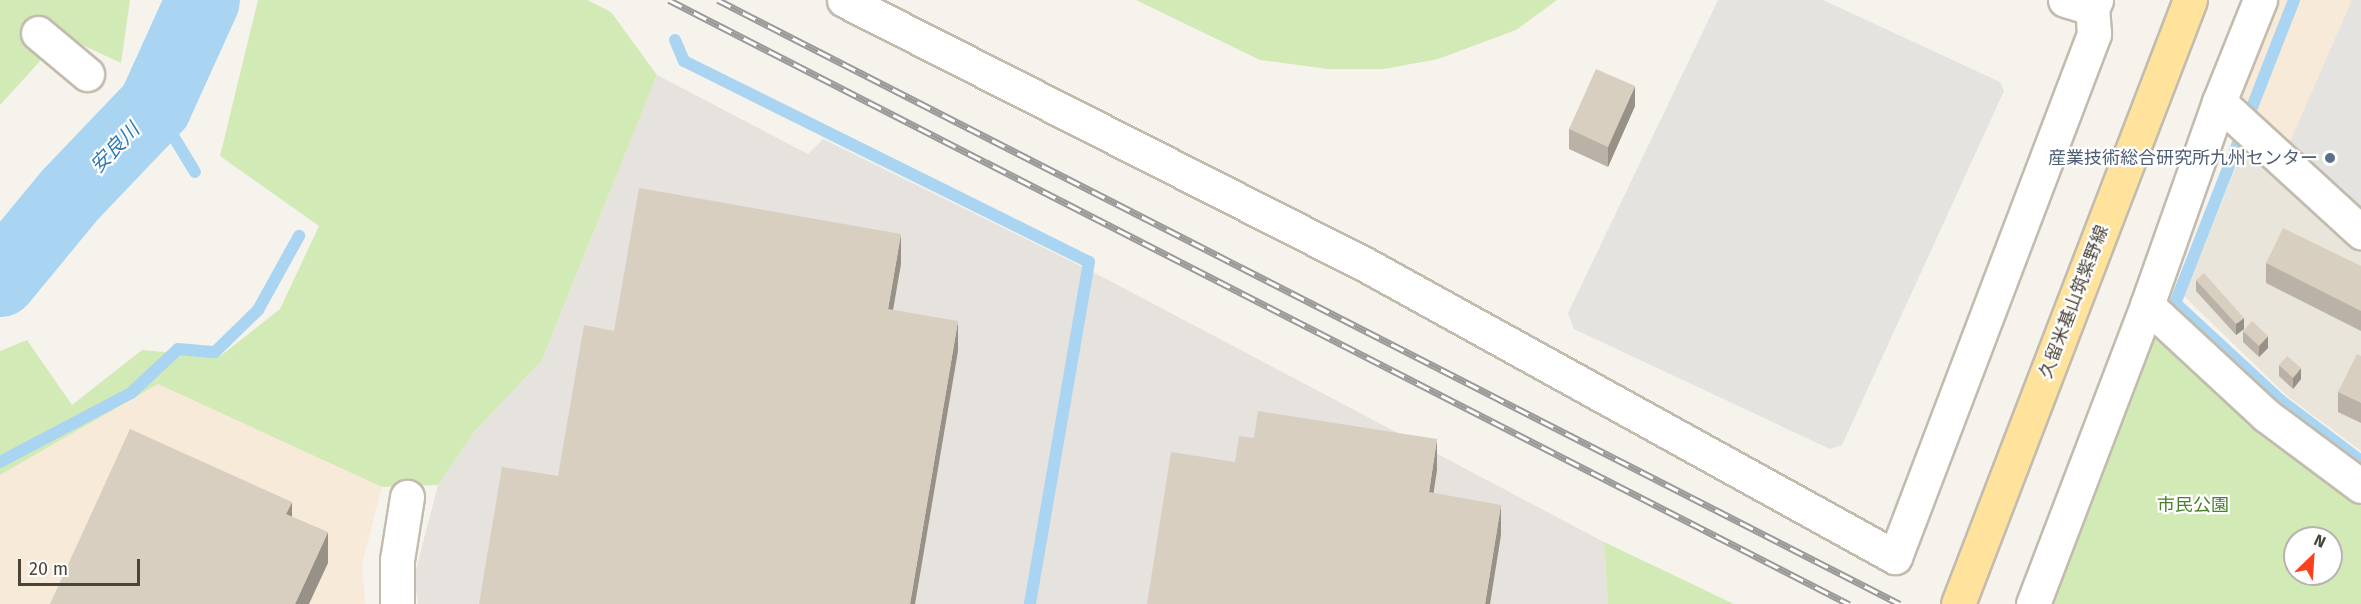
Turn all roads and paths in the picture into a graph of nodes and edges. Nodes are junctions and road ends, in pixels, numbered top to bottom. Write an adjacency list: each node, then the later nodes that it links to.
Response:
1 (844, 0): 4 (street)
2 (2190, 0): 13 (main road, 久留米基山筑紫野線)
3 (2260, 0): 7 (street)
4 (2084, 3)
5 (38, 33): 6 (street)
6 (87, 74)
7 (2219, 102): 8 (street); 9 (street)
8 (2361, 232)
9 (2147, 305): 10 (street); 14 (street)
10 (2361, 486)
11 (407, 497): 12 (street)
12 (397, 604)
13 (1958, 604)
14 (2033, 604)

